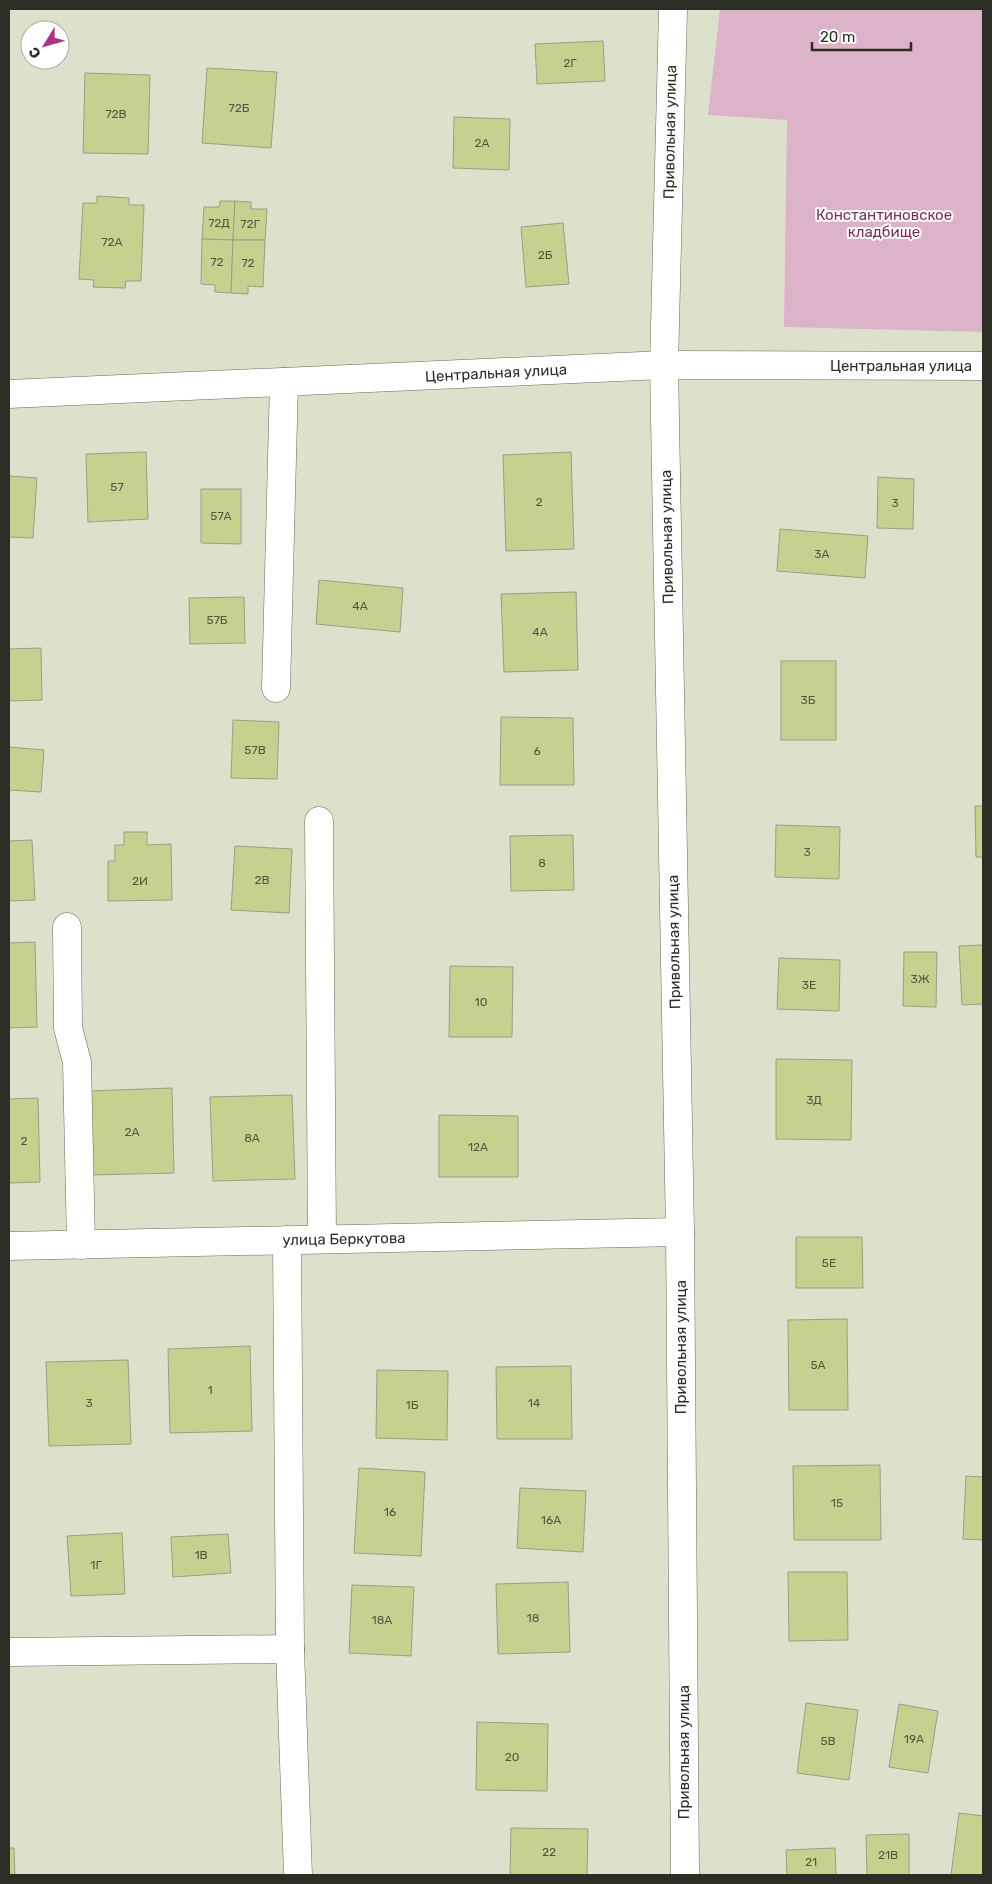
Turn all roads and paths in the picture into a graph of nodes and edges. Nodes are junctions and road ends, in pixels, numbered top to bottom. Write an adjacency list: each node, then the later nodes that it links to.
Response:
1 (673, 9): 2 (street, Привольная улица)
2 (664, 365): 3 (street, Центральная улица); 4 (street, Центральная улица); 9 (street, Привольная улица)
3 (983, 366)
4 (284, 382): 5 (street, Центральная улица); 6 (street)
5 (9, 394)
6 (276, 688)
7 (319, 821): 11 (street)
8 (67, 927): 12 (street)
9 (680, 1232): 11 (street, улица Беркутова); 17 (street, Привольная улица)
10 (287, 1240): 11 (street, улица Беркутова); 12 (street, улица Беркутова); 14 (street)
11 (322, 1240)
12 (81, 1245): 13 (street, улица Беркутова)
13 (9, 1246)
14 (290, 1649): 15 (street); 16 (street)
15 (9, 1652)
16 (298, 1875)
17 (685, 1875)

